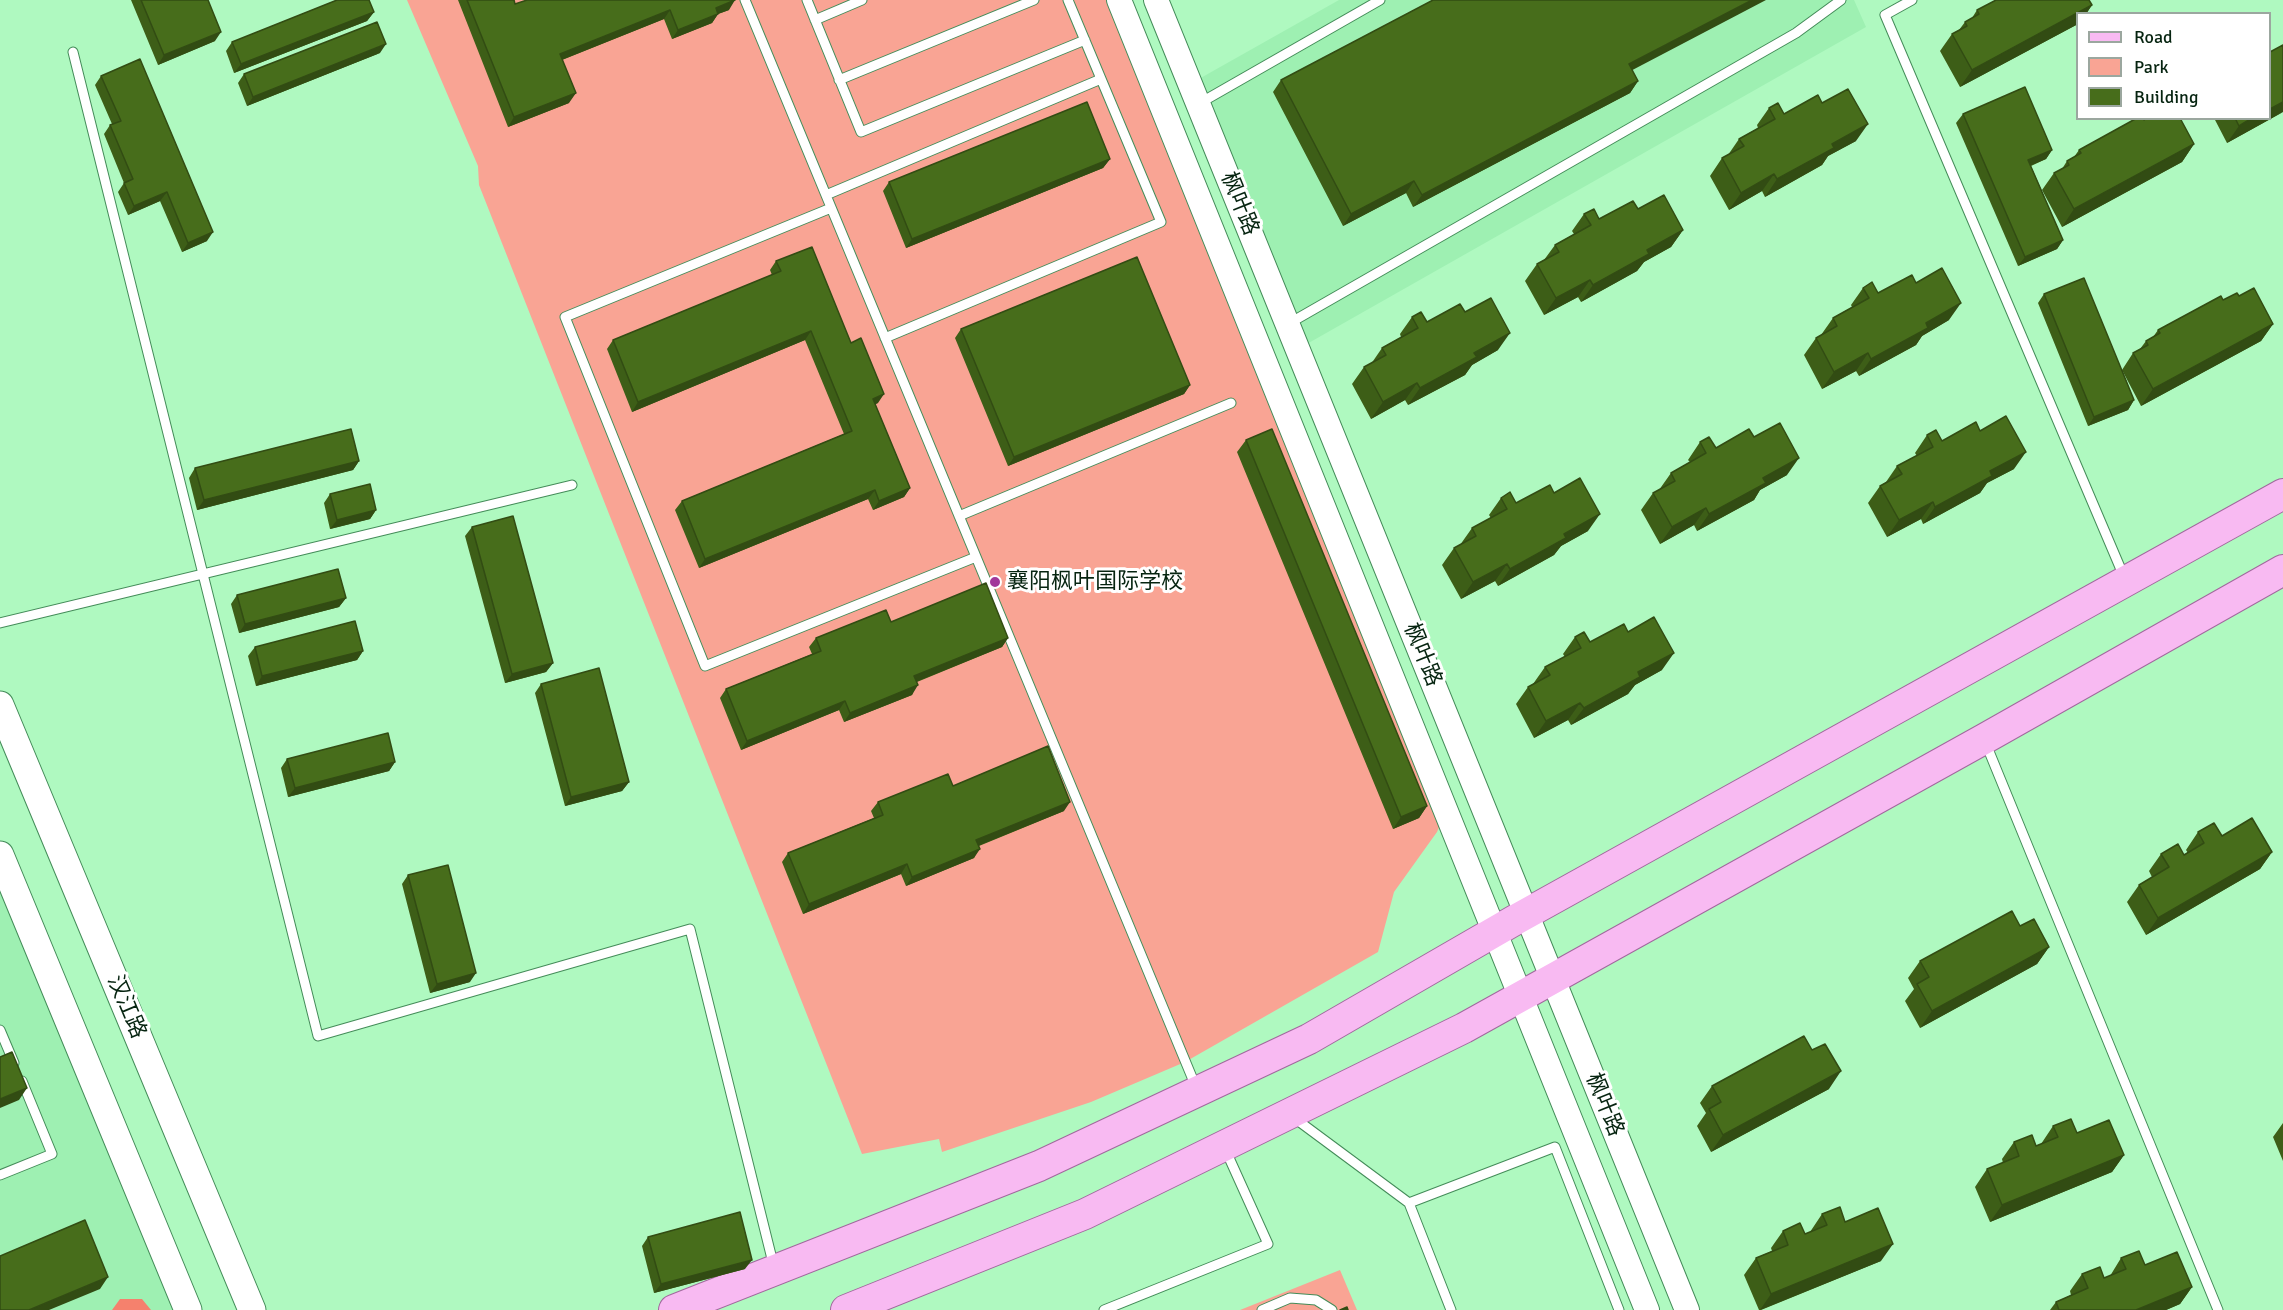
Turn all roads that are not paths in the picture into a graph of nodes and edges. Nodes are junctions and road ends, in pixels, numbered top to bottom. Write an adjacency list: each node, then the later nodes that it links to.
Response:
1 (745, 0): 17 (lane)
2 (807, 0): 11 (lane)
3 (862, 0): 11 (lane)
4 (1034, 0): 15 (lane)
5 (1068, 0): 12 (lane)
6 (1119, 0): 34 (street, 枫叶路)
7 (1156, 0): 16 (street, 枫叶路)
8 (1380, 0): 16 (lane)
9 (1841, 0): 19 (lane)
10 (1912, 0): 28 (lane)
11 (815, 20): 15 (lane)
12 (1085, 40): 14 (lane); 15 (lane)
13 (73, 52): 27 (lane)
14 (1101, 79): 17 (lane); 20 (lane)
15 (839, 80)
16 (1198, 105): 19 (street, 枫叶路)
17 (826, 195): 18 (lane)
18 (831, 208): 20 (lane); 25 (lane)
19 (1288, 324): 33 (street, 枫叶路)
20 (885, 338): 24 (lane)
21 (1231, 403): 24 (lane)
22 (572, 485): 27 (lane)
23 (2283, 494): 28 (main road)
24 (959, 516): 25 (lane)
25 (976, 557): 38 (lane)
26 (2283, 570): 31 (main road)
27 (203, 574): 29 (lane); 44 (lane)
28 (2126, 581): 33 (main road)
29 (0, 623)
30 (0, 705): 47 (main road, 汉江路)
31 (1984, 739): 35 (main road); 57 (lane)
32 (0, 855): 43 (main road)
33 (1527, 913): 34 (main road); 35 (street, 枫叶路)
34 (1494, 932): 36 (street, 枫叶路); 38 (main road)
35 (1554, 978): 36 (main road); 56 (street, 枫叶路)
36 (1520, 995): 39 (main road); 55 (street, 枫叶路)
37 (0, 1030): 41 (lane)
38 (1198, 1091): 44 (main road)
39 (1288, 1114): 40 (main road); 42 (lane)
40 (1223, 1146): 49 (main road); 50 (lane)
41 (0, 1175)
42 (1409, 1203): 53 (lane); 54 (lane)
43 (161, 1246): 45 (street); 46 (main road)
44 (775, 1270): 48 (main road)
45 (178, 1310)
46 (188, 1310)
47 (252, 1310)
48 (674, 1310)
49 (846, 1310)
50 (1104, 1310)
51 (1262, 1310): 52 (lane)
52 (1332, 1310)
53 (1451, 1310)
54 (1619, 1310)
55 (1647, 1310)
56 (1687, 1310)
57 (2218, 1310)

